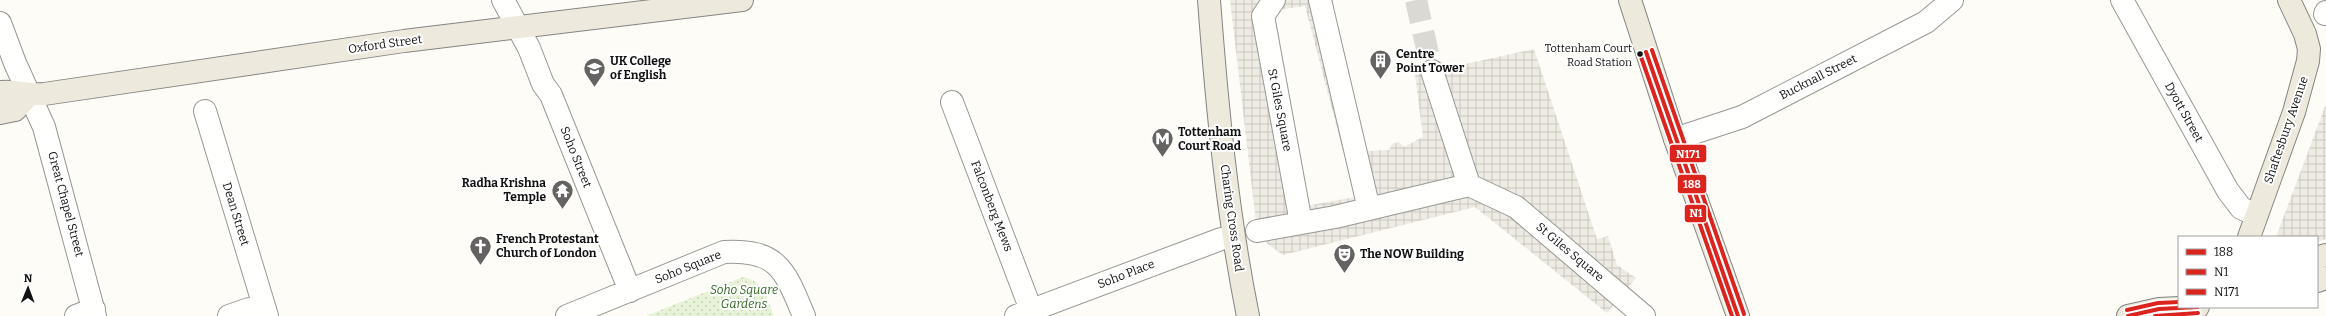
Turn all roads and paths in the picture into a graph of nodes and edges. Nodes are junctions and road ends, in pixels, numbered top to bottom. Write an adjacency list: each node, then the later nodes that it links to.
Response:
1 (503, 0): 11 (street, Soho Street)
2 (742, 0): 11 (main road, Oxford Street)
3 (1209, 0): 35 (main road, Charing Cross Road)
4 (1274, 0): 22 (street, St Giles Square)
5 (1320, 0): 20 (street)
6 (1630, 0): 18 (main road)
7 (1952, 0): 18 (street, Bucknall Street)
8 (2122, 0): 21 (street, Dyott Street)
9 (2289, 0): 21 (main road, Shaftesbury Avenue)
10 (0, 23): 14 (street, Great Chapel Street)
11 (518, 27): 14 (main road, Oxford Street); 26 (street, Soho Street)
12 (1432, 71): 19 (street)
13 (0, 92): 14 (main road, Oxford Street)
14 (28, 96): 17 (main road); 31 (street, Great Chapel Street)
15 (952, 102): 30 (street, Falconberg Mews)
16 (205, 111): 29 (street, Dean Street)
17 (0, 112)
18 (1675, 139): 37 (main road)
19 (1469, 185): 20 (street); 36 (street, St Giles Square)
20 (1369, 209): 22 (street)
21 (2256, 216): 24 (main road, Shaftesbury Avenue)
22 (1301, 223): 23 (street)
23 (1256, 231)
24 (2249, 236)
25 (1222, 239): 30 (street, Soho Place)
26 (630, 291): 33 (street, Soho Square); 34 (street, Soho Square)
27 (2179, 308): 38 (main road)
28 (2213, 308): 39 (main road)
29 (266, 312): 32 (street)
30 (1024, 313)
31 (88, 314)
32 (229, 316)
33 (567, 316)
34 (804, 316)
35 (1248, 316)
36 (1644, 316)
37 (1738, 316)
38 (2128, 316)
39 (2205, 316)

